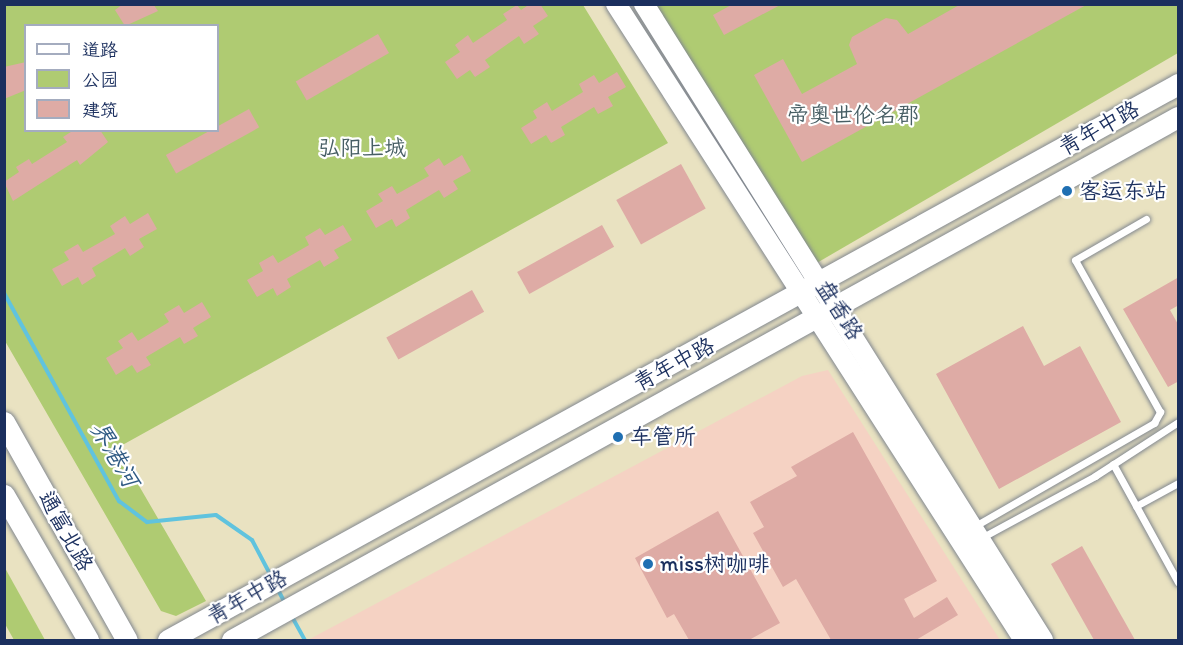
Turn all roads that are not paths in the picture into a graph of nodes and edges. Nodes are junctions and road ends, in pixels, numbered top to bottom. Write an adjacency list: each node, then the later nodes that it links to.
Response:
1 (616, 4): 7 (street, 盘香路)
2 (644, 4): 6 (street, 盘香路)
3 (1179, 84): 6 (main road, 青年中路)
4 (1179, 117): 8 (main road, 青年中路)
5 (1146, 219): 15 (lane)
6 (821, 284): 7 (main road, 青年中路); 8 (street, 盘香路)
7 (802, 294): 8 (street, 盘香路); 19 (main road, 青年中路)
8 (824, 312): 15 (street, 盘香路); 20 (main road, 青年中路)
9 (4, 422): 18 (main road, 通富北路)
10 (1179, 422): 11 (lane)
11 (1113, 464): 14 (lane); 15 (lane)
12 (1179, 483): 14 (lane)
13 (4, 495): 17 (main road, 通富北路)
14 (1136, 506): 16 (lane)
15 (969, 538): 21 (street, 盘香路); 22 (street, 盘香路)
16 (1179, 582)
17 (88, 640)
18 (127, 640)
19 (168, 640)
20 (232, 640)
21 (1024, 640)
22 (1043, 640)

